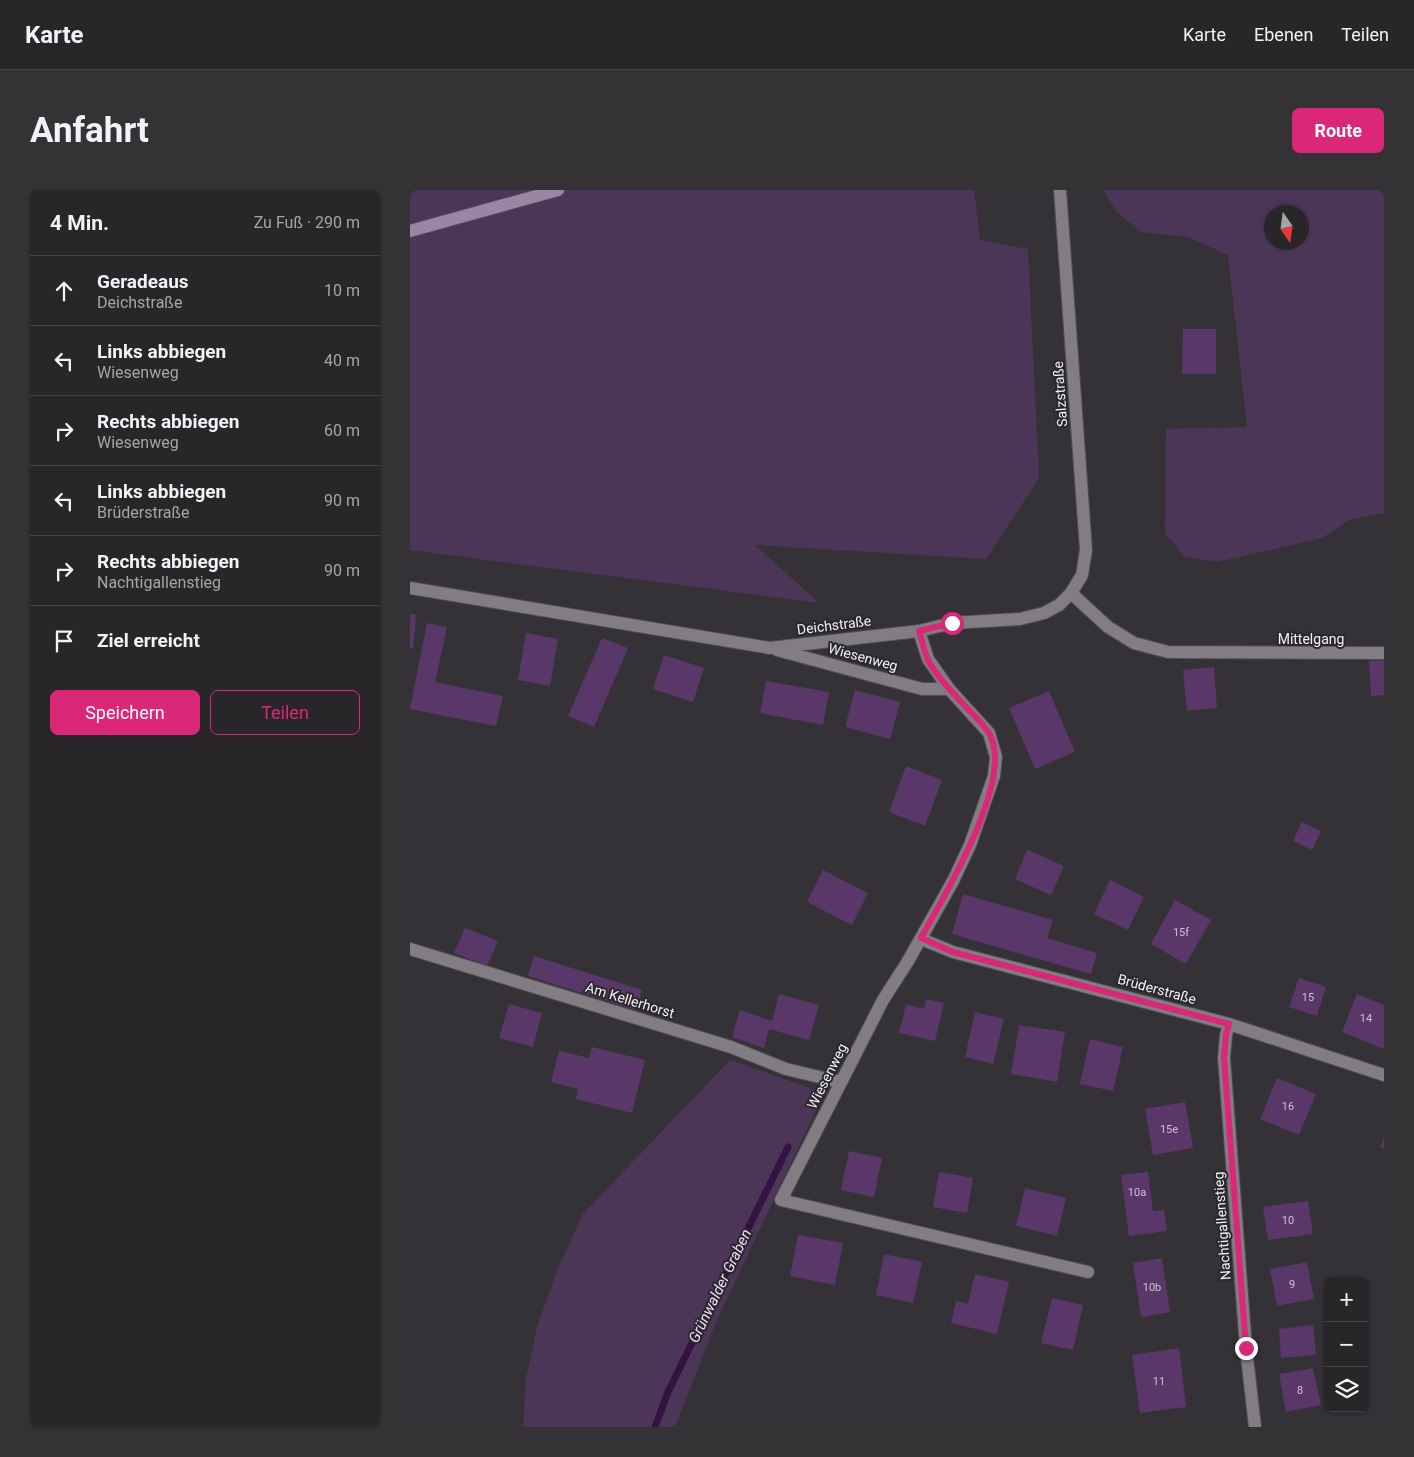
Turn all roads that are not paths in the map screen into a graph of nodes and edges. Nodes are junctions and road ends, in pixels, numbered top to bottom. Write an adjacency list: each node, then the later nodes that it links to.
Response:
1 (558, 190): 3 (street)
2 (1060, 190): 5 (street, Salzstraße)
3 (410, 231)
4 (410, 588): 7 (street, Deichstraße)
5 (1071, 593): 6 (street, Deichstraße); 8 (street, Mittelgang)
6 (919, 631): 7 (street, Deichstraße); 9 (street, Wiesenweg)
7 (770, 648): 9 (street, Wiesenweg)
8 (1384, 652)
9 (949, 689): 10 (street, Wiesenweg)
10 (921, 938): 12 (street, Brüderstraße); 14 (street, Wiesenweg)
11 (410, 948): 14 (street, Am Kellerhorst)
12 (1229, 1024): 13 (street, Brüderstraße); 16 (street, Nachtigallenstieg)
13 (1384, 1075)
14 (840, 1082): 15 (street, Wiesenweg)
15 (1088, 1272)
16 (1255, 1427)

